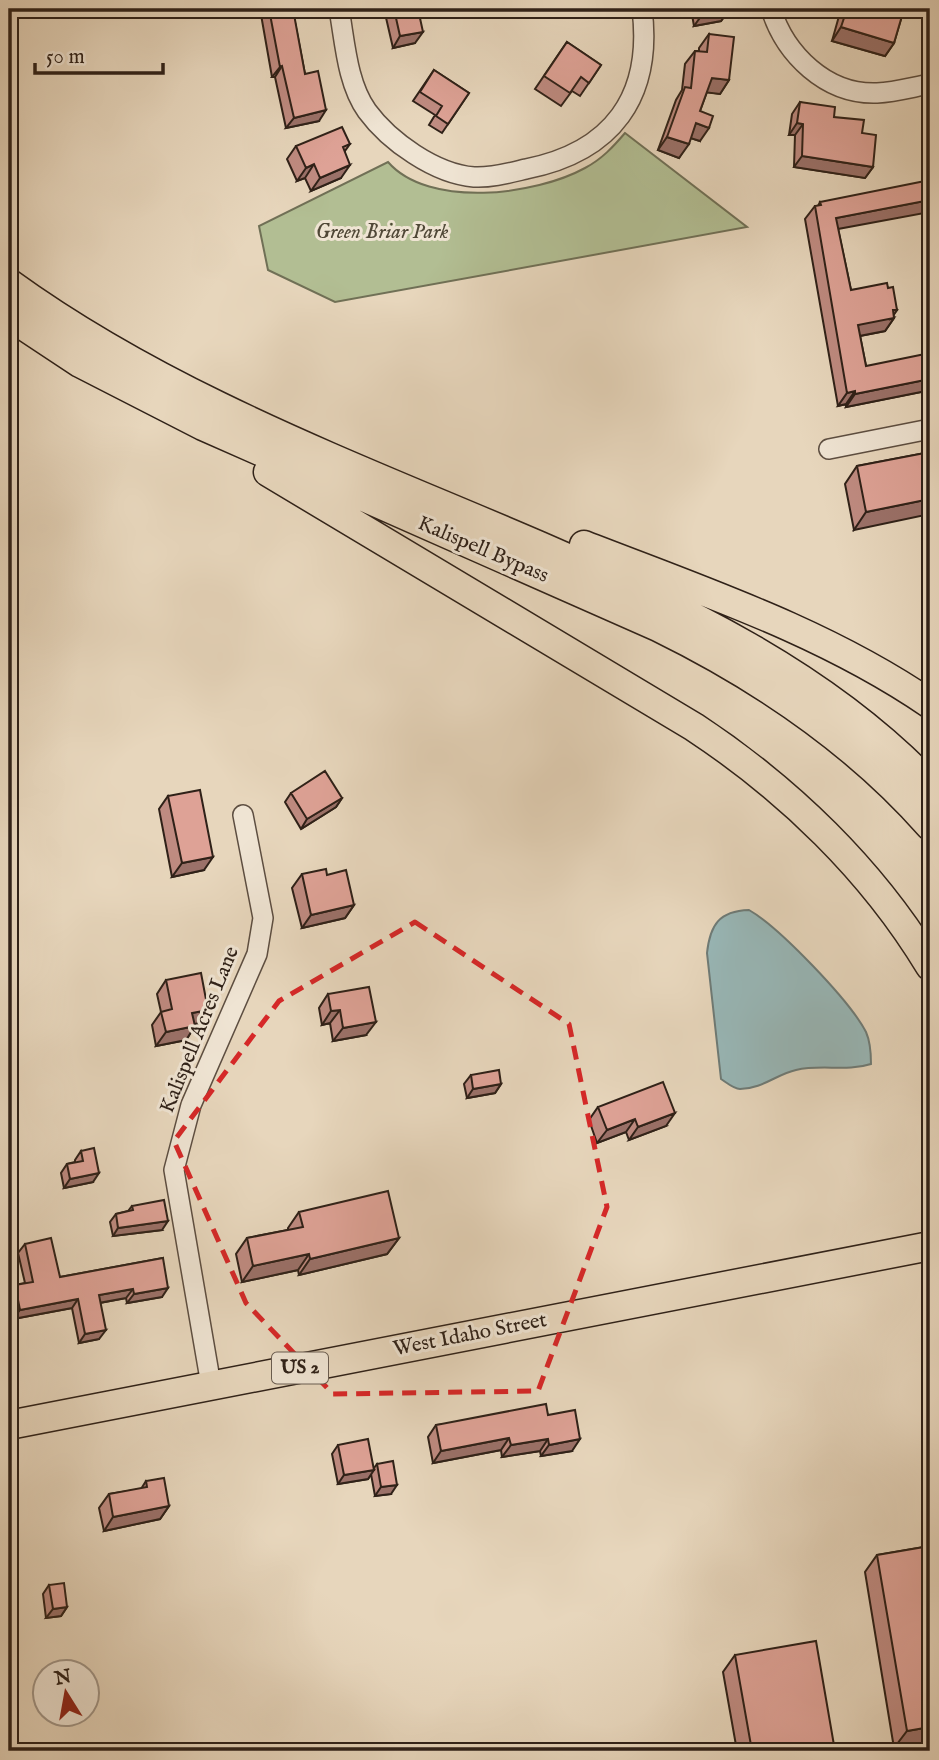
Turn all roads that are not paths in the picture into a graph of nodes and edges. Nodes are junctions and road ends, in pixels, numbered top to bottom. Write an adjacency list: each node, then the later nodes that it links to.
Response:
1 (339, 9): 2 (street)
2 (642, 9)
3 (771, 9): 4 (street)
4 (930, 84)
5 (9, 283): 10 (highway, Kalispell Bypass)
6 (9, 316): 7 (highway, Kalispell Bypass)
7 (203, 426): 14 (highway, Kalispell Bypass); 15 (highway)
8 (930, 429): 9 (street)
9 (829, 449)
10 (398, 484): 11 (highway); 12 (highway, Kalispell Bypass)
11 (930, 704)
12 (930, 785)
13 (243, 815): 17 (street, Kalispell Acres Lane)
14 (930, 826)
15 (930, 966)
16 (930, 1246): 17 (highway, West Idaho Street / US 2)
17 (211, 1385): 18 (highway, West Idaho Street / US 2)
18 (9, 1424)

